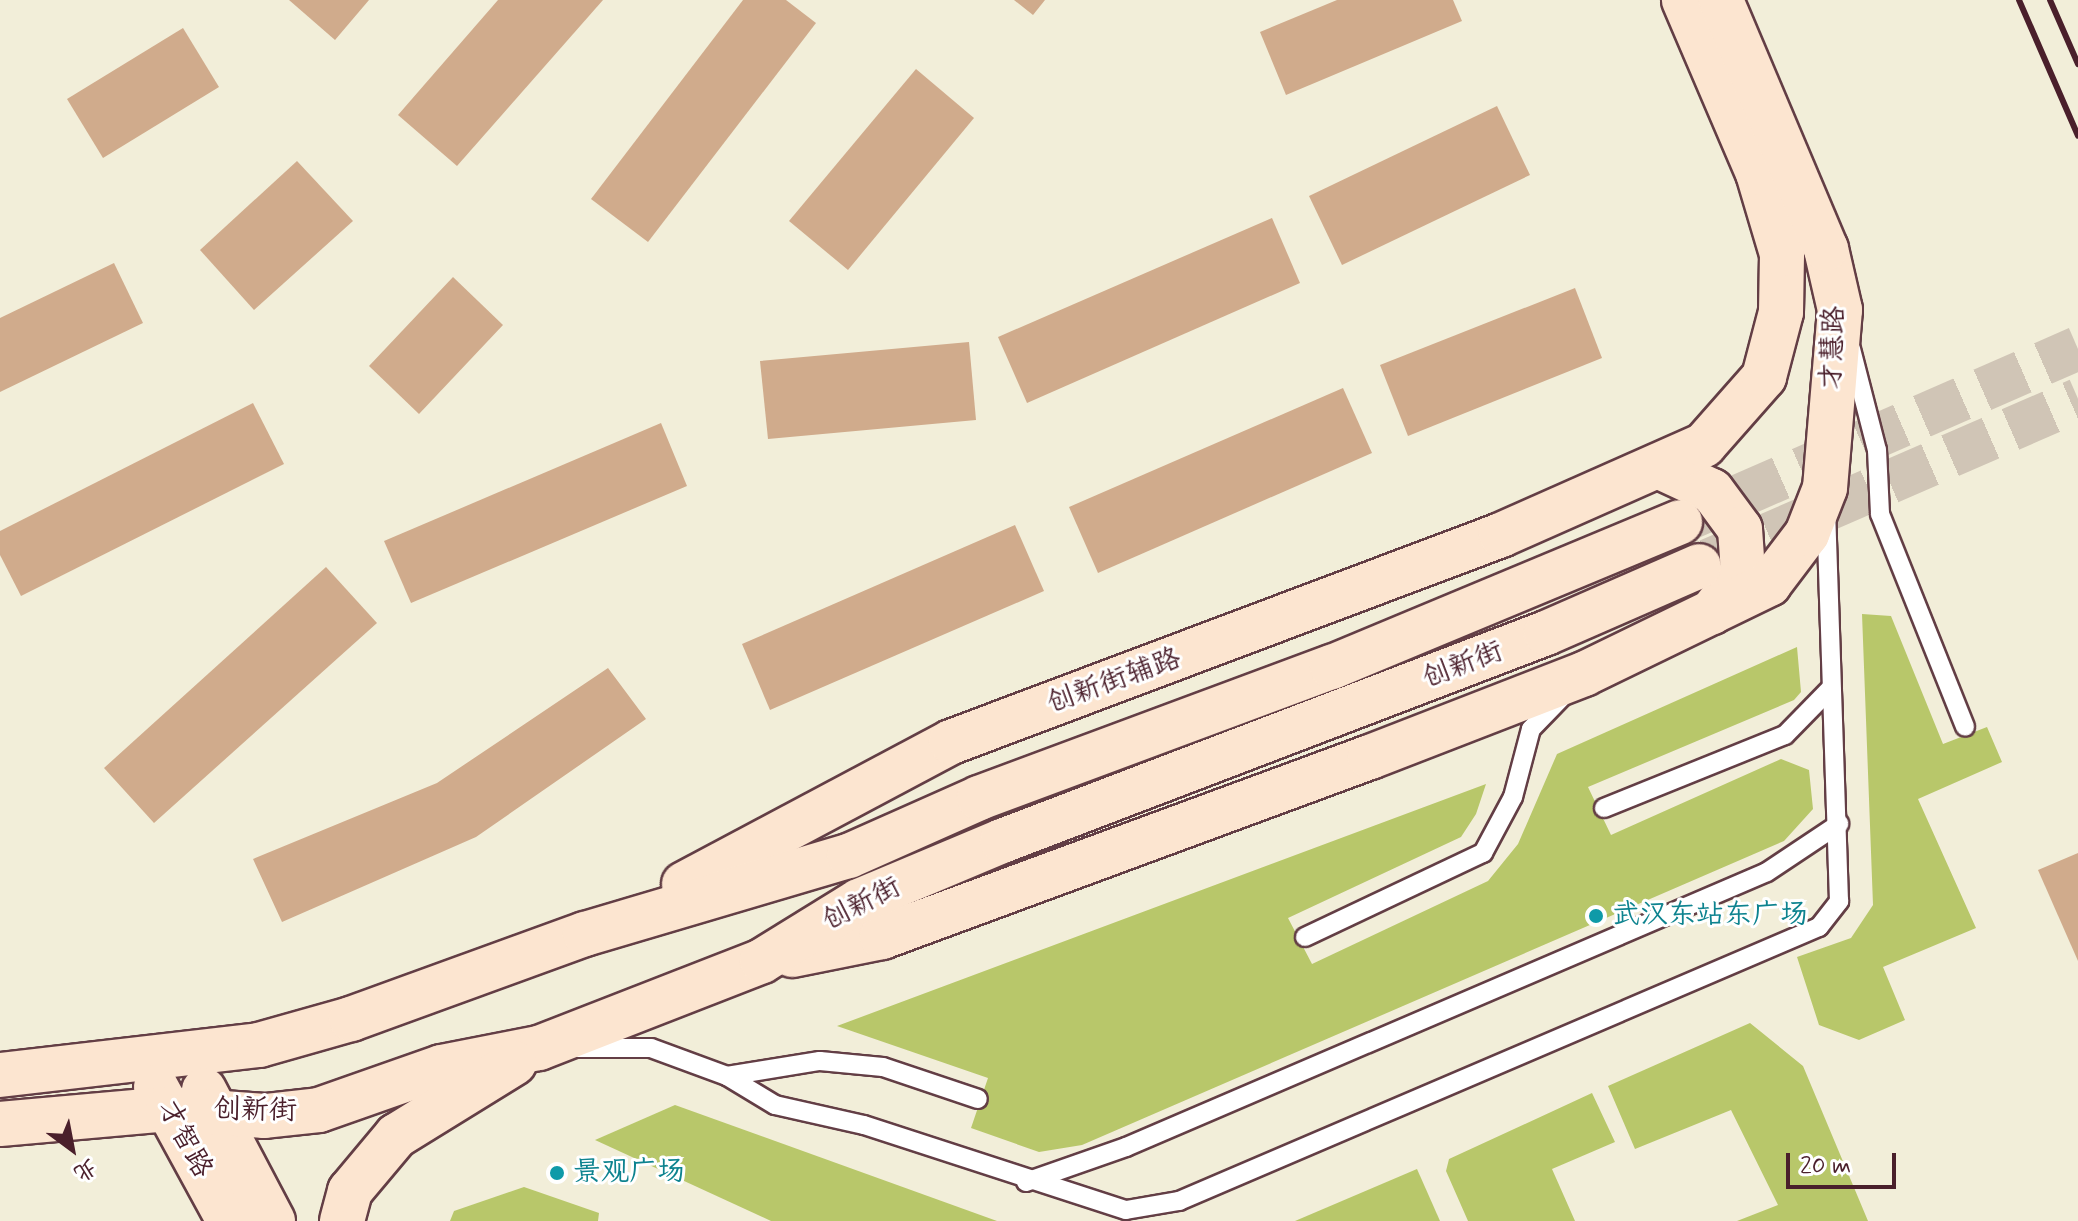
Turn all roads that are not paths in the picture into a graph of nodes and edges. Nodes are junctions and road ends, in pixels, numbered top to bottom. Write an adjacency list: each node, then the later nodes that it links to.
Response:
1 (1684, 0): 4 (street, 才慧路)
2 (1721, 0): 3 (street, 才慧路)
3 (1840, 310): 5 (street, 才慧路); 11 (lane)
4 (1660, 467): 8 (street); 14 (street, 创新街辅路)
5 (1825, 488): 8 (street, 才慧路); 10 (lane)
6 (1680, 522): 14 (street, 创新街)
7 (1699, 566): 16 (street, 创新街)
8 (1708, 617): 9 (street)
9 (1584, 674): 15 (lane); 16 (street)
10 (1831, 688): 12 (lane); 13 (lane)
11 (1965, 727)
12 (1604, 808)
13 (1839, 824): 26 (lane); 26 (lane)
14 (585, 934): 19 (street, 创新街)
15 (1305, 937)
16 (762, 961): 17 (street, 创新街)
17 (539, 1048): 21 (lane); 24 (street, 创新街); 29 (street)
18 (140, 1057): 19 (street, 创新街); 20 (street, 创新街); 23 (street, 才智路)
19 (186, 1057): 24 (street, 才智路)
20 (0, 1075)
21 (727, 1076): 22 (lane); 26 (lane)
22 (978, 1099)
23 (168, 1109): 24 (street, 创新街); 25 (street, 创新街); 27 (street, 才智路)
24 (215, 1111): 28 (street, 才智路)
25 (0, 1124)
26 (1026, 1182)
27 (229, 1221)
28 (273, 1221)
29 (342, 1221)

